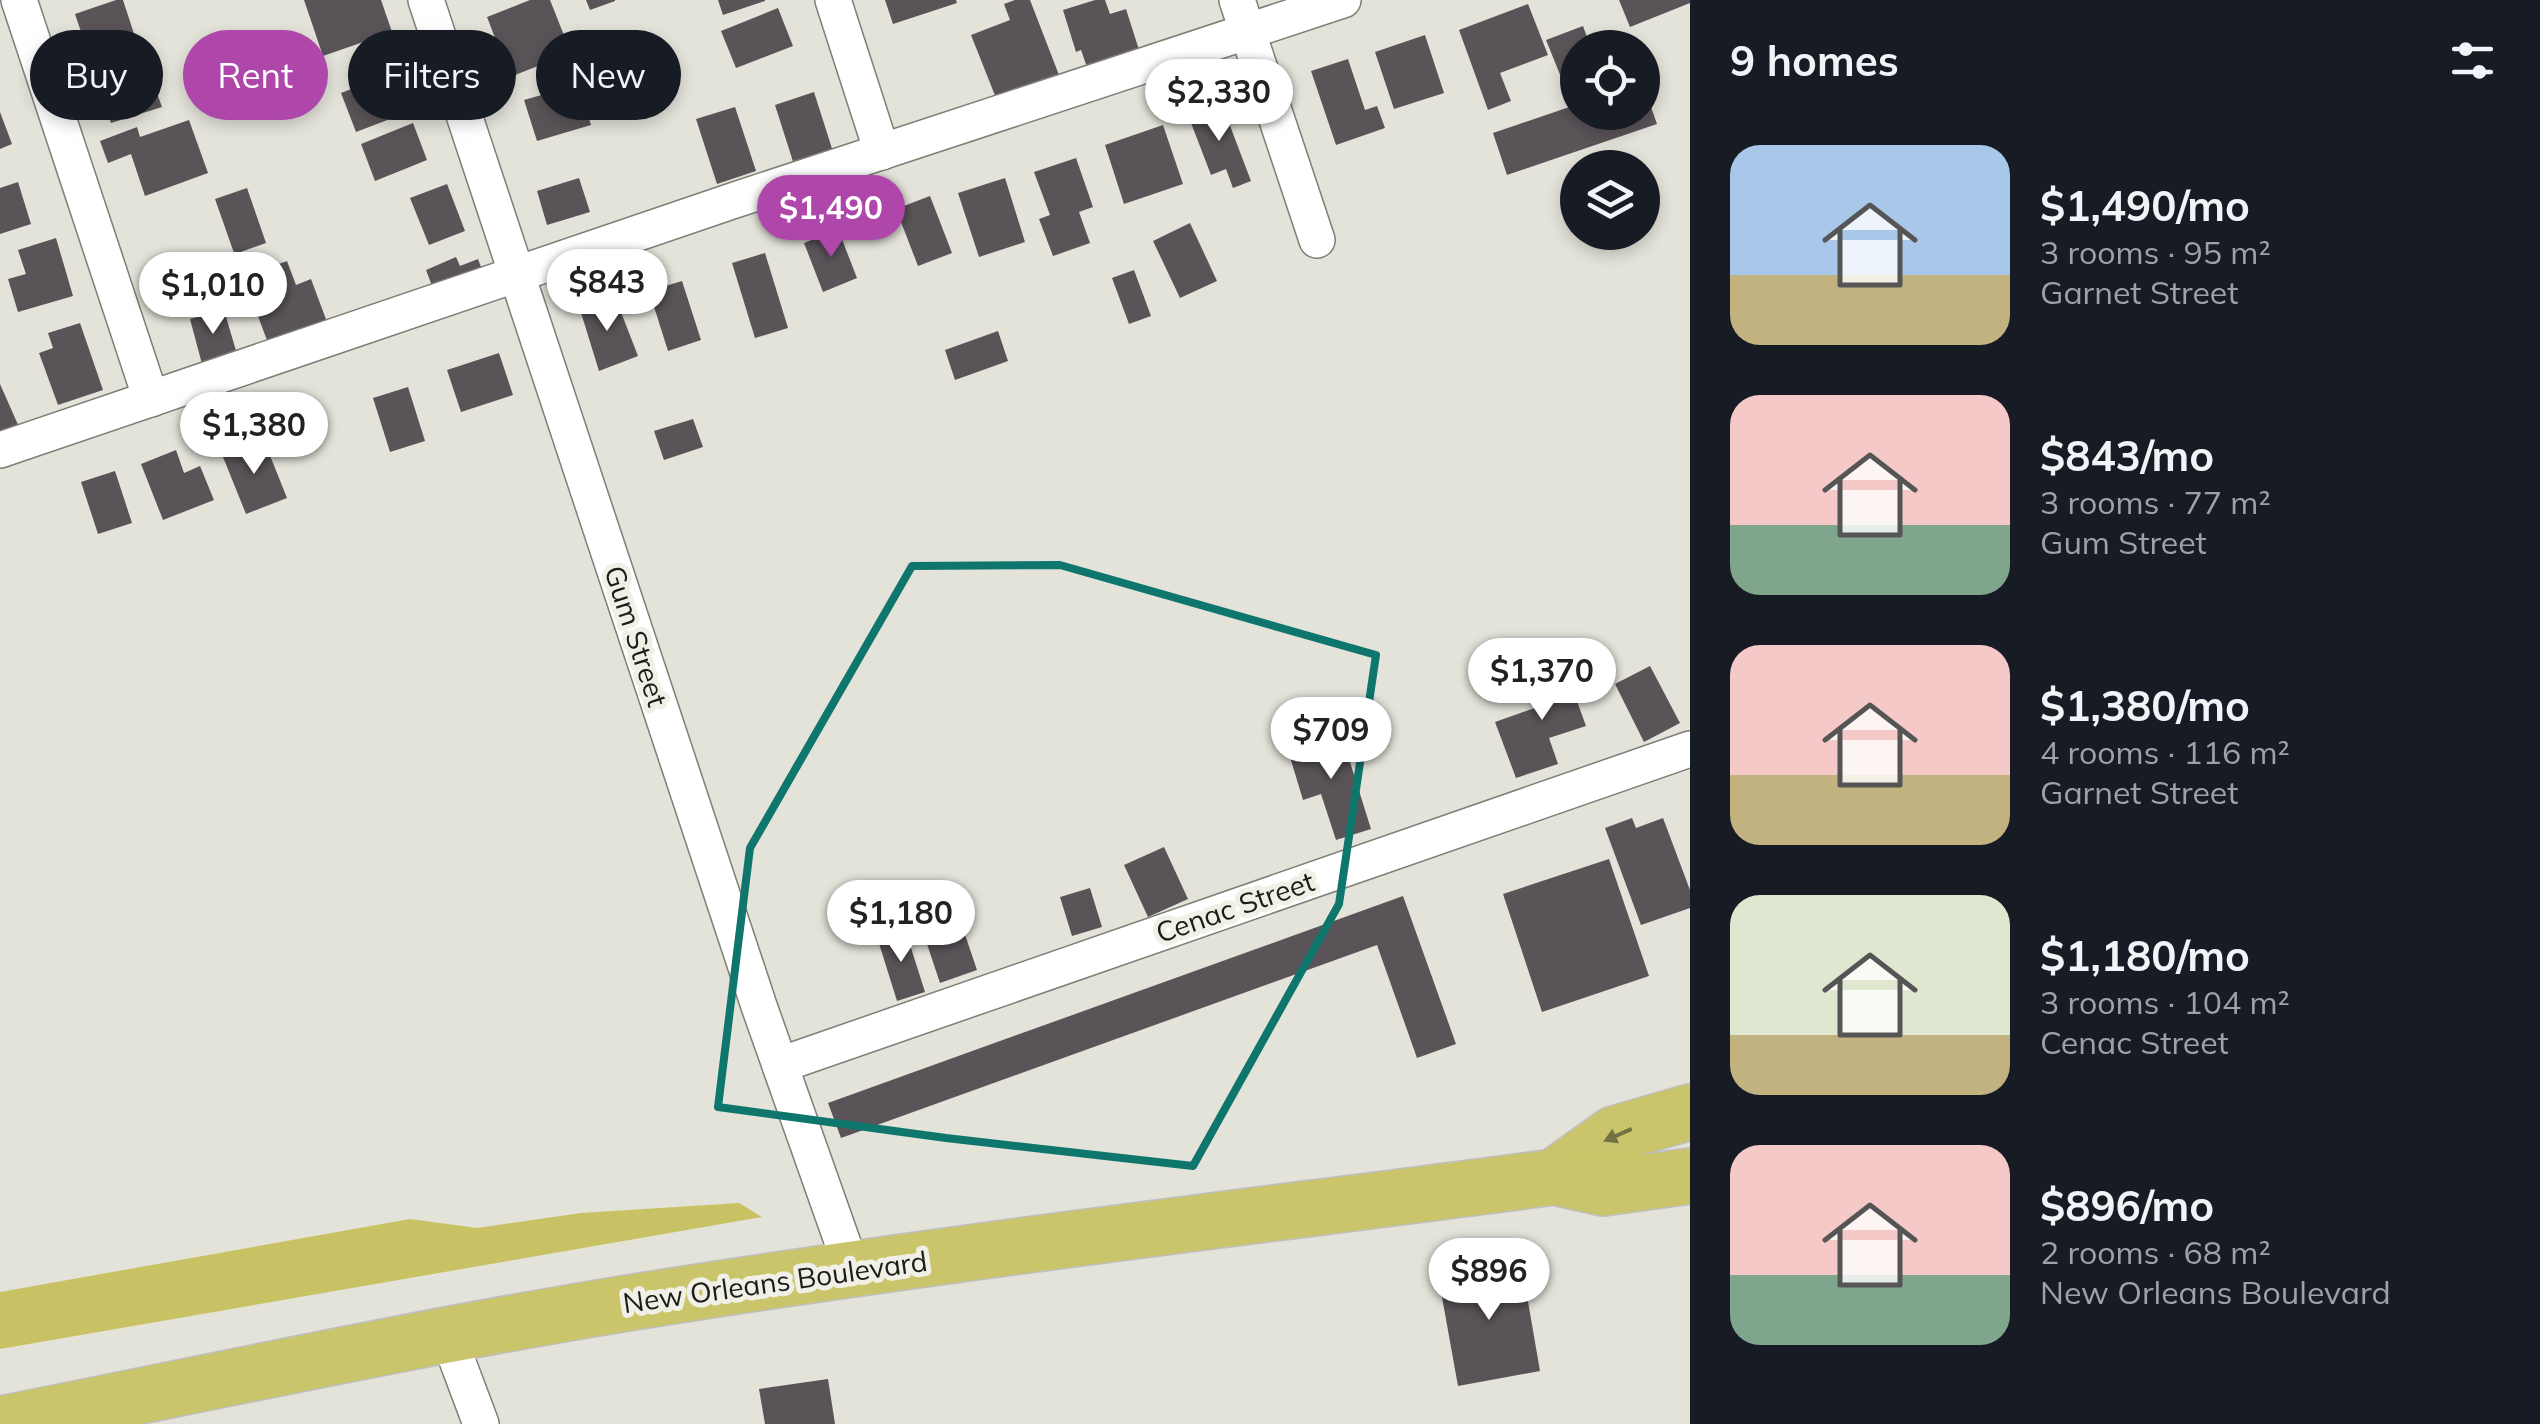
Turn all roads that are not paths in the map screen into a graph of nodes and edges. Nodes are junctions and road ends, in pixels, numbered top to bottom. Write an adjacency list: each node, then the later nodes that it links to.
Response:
1 (19, 0): 9 (street)
2 (426, 0): 8 (street, Gum Street)
3 (833, 0): 6 (street)
4 (1342, 0): 5 (street)
5 (1242, 16): 6 (street); 7 (street)
6 (882, 152): 8 (street)
7 (1316, 240)
8 (517, 277): 9 (street); 12 (street, Gum Street)
9 (151, 399): 10 (street)
10 (0, 450)
11 (1690, 749): 12 (street, Cenac Street)
12 (780, 1065): 16 (street, Gum Street)
13 (1690, 1112): 15 (main road, New Orleans Boulevard, one-way to 15)
14 (1690, 1176): 15 (main road, New Orleans Boulevard)
15 (1554, 1177): 16 (main road, New Orleans Boulevard)
16 (852, 1269): 17 (main road, New Orleans Boulevard)
17 (448, 1336): 18 (main road, New Orleans Boulevard); 19 (street)
18 (1, 1424)
19 (481, 1424)

